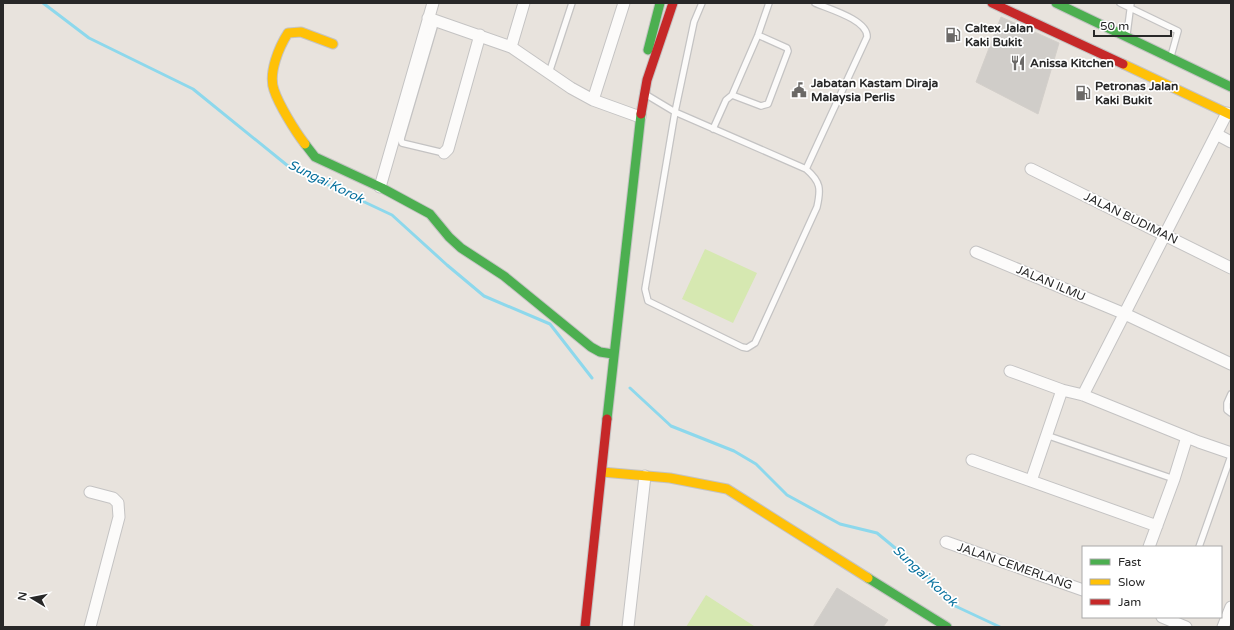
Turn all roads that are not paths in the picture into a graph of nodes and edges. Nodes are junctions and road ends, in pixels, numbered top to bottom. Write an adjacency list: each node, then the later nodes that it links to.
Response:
1 (433, 3): 14 (street)
2 (524, 3): 19 (street)
3 (572, 3): 21 (lane)
4 (624, 3): 26 (street)
5 (660, 3): 22 (main road)
6 (673, 3): 22 (main road)
7 (702, 3): 27 (lane)
8 (769, 3): 16 (lane)
9 (815, 3): 34 (lane)
10 (992, 3): 28 (main road)
11 (1056, 3): 17 (main road)
12 (1120, 3): 13 (lane)
13 (1131, 5): 17 (lane); 20 (lane)
14 (432, 19): 15 (street); 33 (lane); 36 (street)
15 (480, 35): 19 (street); 33 (street)
16 (758, 35): 25 (lane); 25 (lane)
17 (1126, 38): 20 (main road)
18 (333, 44): 36 (main road)
19 (511, 47): 21 (street)
20 (1170, 58): 23 (main road)
21 (548, 75): 26 (street)
22 (647, 80): 24 (main road)
23 (1231, 87)
24 (644, 94): 27 (lane); 29 (main road)
25 (732, 95): 30 (lane)
26 (593, 100): 29 (street)
27 (675, 112): 30 (lane); 34 (lane)
28 (1229, 114): 31 (street)
29 (640, 117): 41 (main road)
30 (713, 129): 34 (lane)
31 (1216, 134): 32 (street); 37 (street)
32 (1231, 142)
33 (444, 153)
34 (806, 169)
35 (1031, 169): 37 (street, JALAN BUDIMAN)
36 (380, 187): 41 (main road)
37 (1165, 236): 39 (street, JALAN BUDIMAN); 40 (street)
38 (976, 252): 40 (street, JALAN ILMU)
39 (1231, 268)
40 (1125, 314): 42 (street, JALAN ILMU); 46 (street)
41 (613, 354): 52 (main road)
42 (1231, 364)
43 (1010, 371): 44 (street)
44 (1062, 390): 46 (street); 48 (street)
45 (1231, 394): 47 (lane)
46 (1084, 395): 49 (street)
47 (1231, 413)
48 (1046, 435): 54 (lane); 55 (street)
49 (1187, 437): 50 (street); 54 (street)
50 (1231, 454): 60 (lane)
51 (972, 460): 55 (street)
52 (602, 472): 53 (main road); 65 (main road)
53 (646, 476): 66 (street); 67 (main road)
54 (1174, 479): 57 (street)
55 (1031, 481): 57 (street)
56 (90, 492): 64 (street)
57 (1157, 526): 59 (street)
58 (946, 542): 61 (street, JALAN CEMERLANG)
59 (1149, 546)
60 (1199, 546)
61 (1082, 590)
62 (1231, 608): 69 (street)
63 (1174, 619): 68 (street)
64 (90, 627)
65 (584, 627)
66 (628, 627)
67 (947, 627)
68 (1186, 627)
69 (1223, 627)

